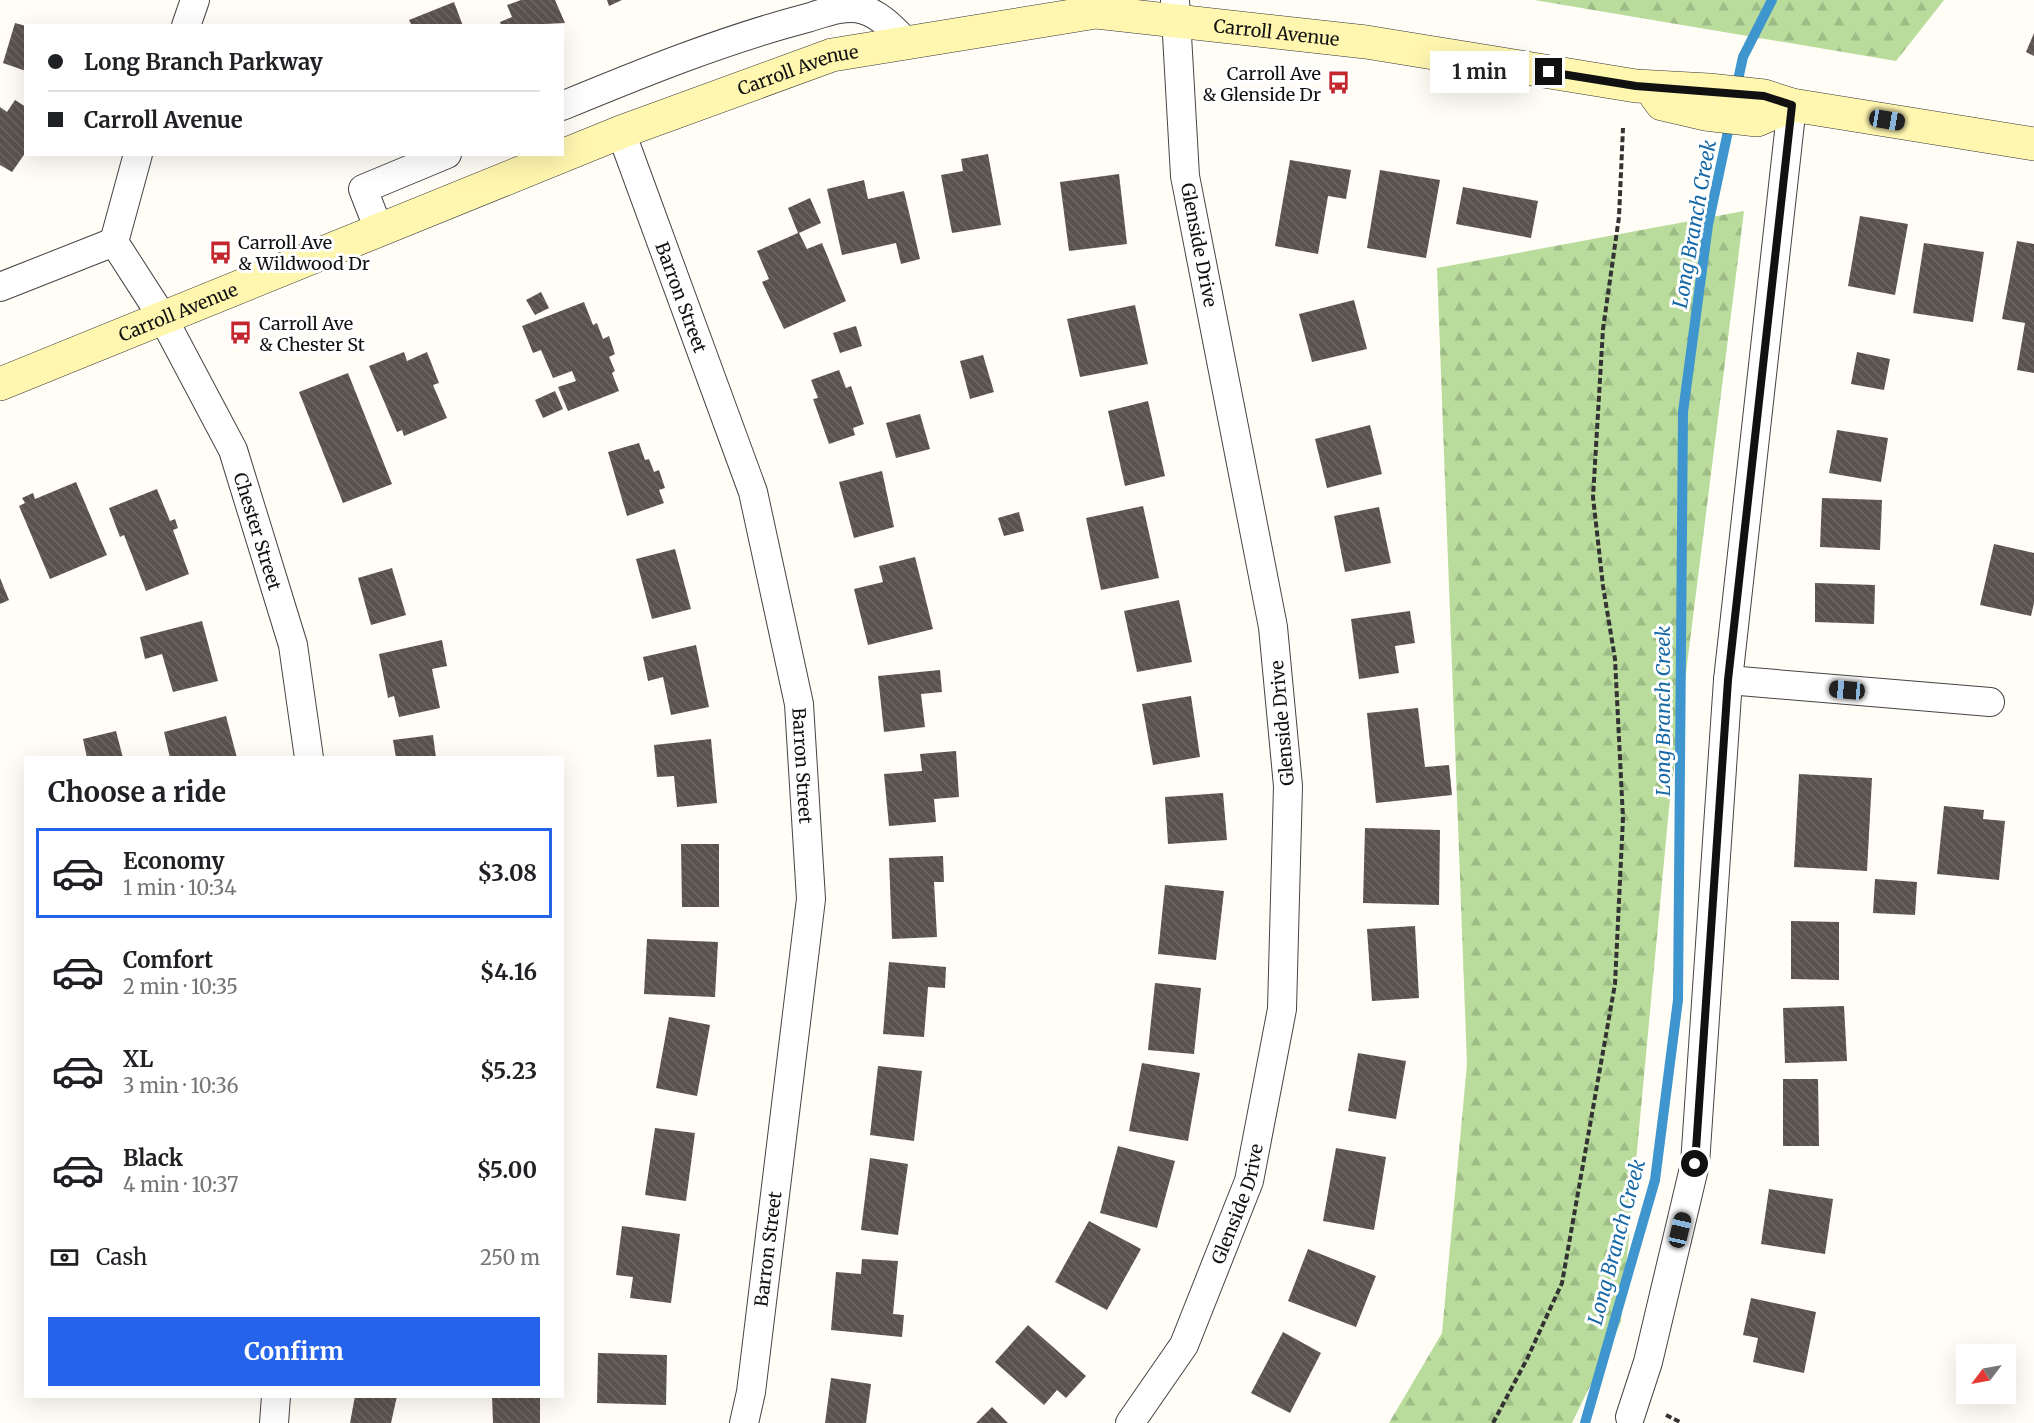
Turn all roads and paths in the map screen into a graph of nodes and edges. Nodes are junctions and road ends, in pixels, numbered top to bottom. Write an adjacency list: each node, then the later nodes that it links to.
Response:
1 (195, 0): 3 (street)
2 (1176, 10): 4 (main road, Carroll Avenue); 6 (main road, Carroll Avenue); 26 (street, Glenside Drive)
3 (187, 24)
4 (908, 43): 5 (street); 8 (main road, Carroll Avenue)
5 (564, 105)
6 (1771, 107): 9 (main road, Carroll Avenue); 19 (street)
7 (1623, 128): 27 (path)
8 (621, 132): 10 (main road, Carroll Avenue); 25 (street, Barron Street)
9 (2034, 144)
10 (564, 155)
11 (137, 156): 15 (street)
12 (442, 156): 14 (street)
13 (562, 156): 14 (main road, Carroll Avenue)
14 (380, 230): 17 (main road, Carroll Avenue)
15 (114, 242): 16 (street); 17 (street, Chester Street)
16 (0, 287)
17 (163, 318): 18 (main road, Carroll Avenue); 21 (street, Chester Street)
18 (0, 384)
19 (1728, 680): 20 (street); 23 (street)
20 (1990, 702)
21 (309, 756)
22 (276, 1398): 24 (street)
23 (1630, 1417)
24 (274, 1423)
25 (744, 1423)
26 (1130, 1423)
27 (1493, 1423)

